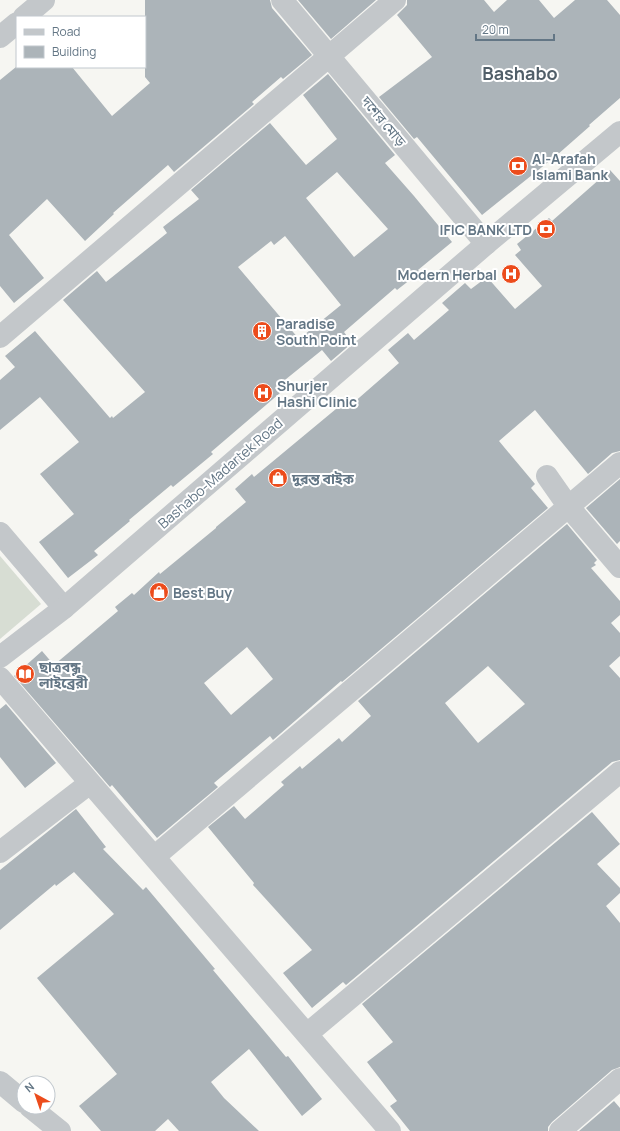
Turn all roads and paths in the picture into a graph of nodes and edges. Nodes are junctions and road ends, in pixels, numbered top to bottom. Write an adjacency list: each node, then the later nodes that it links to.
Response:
1 (44, 0): 4 (street)
2 (282, 0): 7 (street, দশের মোড়)
3 (395, 0): 7 (street)
4 (25, 16)
5 (16, 24): 6 (street)
6 (0, 37)
7 (330, 56): 9 (street, দশের মোড়); 10 (street)
8 (620, 132): 9 (street, Bashabo-Madartek Road)
9 (486, 244): 16 (street, Bashabo-Madartek Road)
10 (0, 337)
11 (620, 463): 13 (street)
12 (547, 476): 13 (street)
13 (568, 506): 15 (street); 22 (street)
14 (0, 533): 16 (street)
15 (620, 567)
16 (64, 608): 17 (street, Bashabo-Madartek Road)
17 (0, 657)
18 (0, 678): 20 (street)
19 (620, 772): 23 (street)
20 (90, 783): 21 (street); 22 (street)
21 (0, 852)
22 (154, 857): 23 (street)
23 (307, 1034): 29 (street)
24 (620, 1080): 30 (street)
25 (0, 1082): 26 (street)
26 (16, 1095)
27 (40, 1115): 28 (street)
28 (60, 1131)
29 (390, 1131)
30 (560, 1131)

